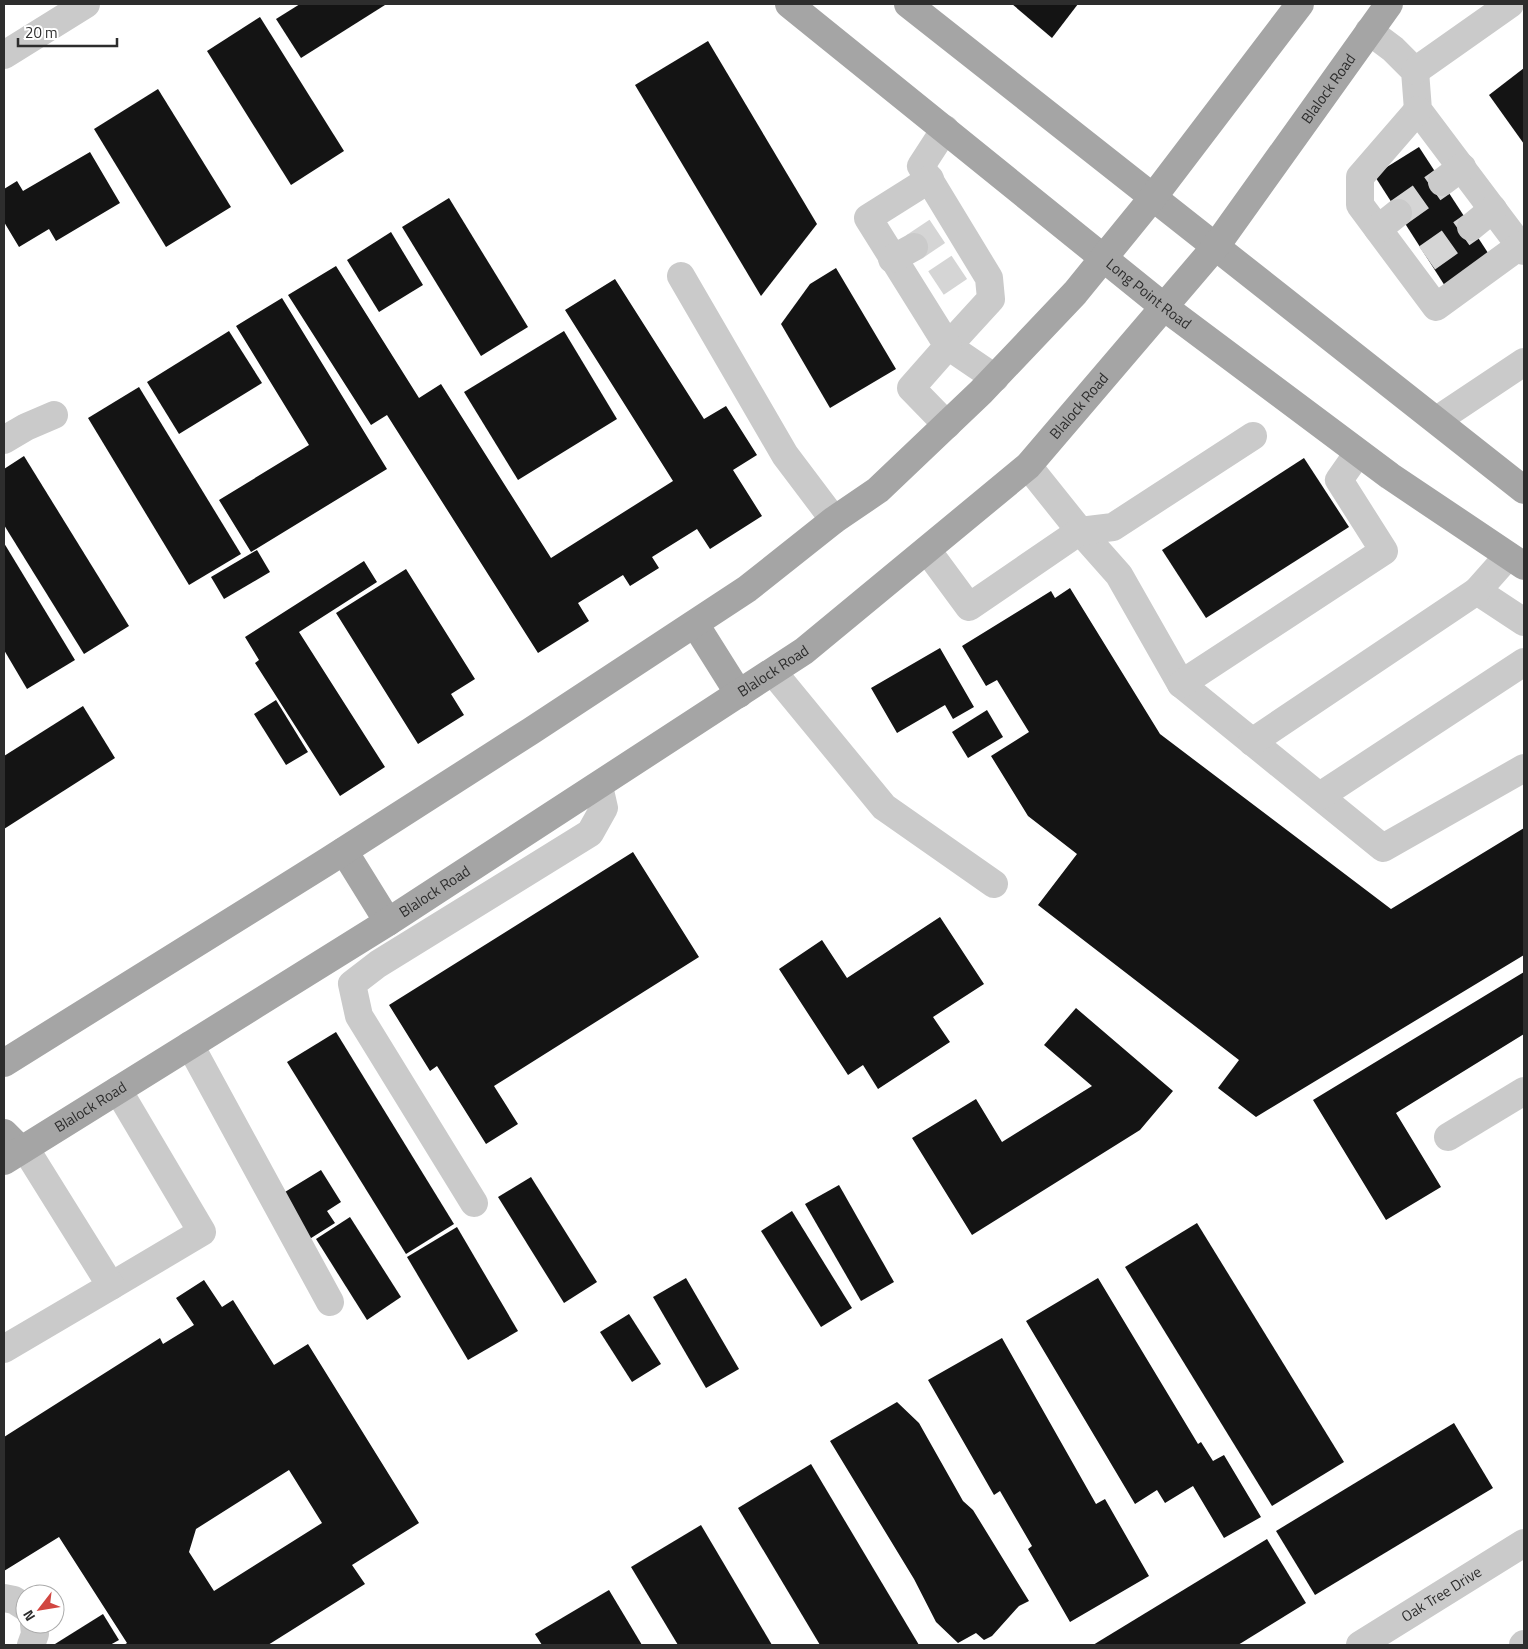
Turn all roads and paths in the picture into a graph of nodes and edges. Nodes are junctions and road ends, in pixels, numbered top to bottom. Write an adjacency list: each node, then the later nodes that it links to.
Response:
1 (86, 4): 8 (street)
2 (789, 4): 11 (main road, Long Point Road)
3 (908, 4): 13 (main road)
4 (1300, 4): 13 (main road)
5 (1389, 4): 7 (main road, Blalock Road)
6 (1510, 4): 9 (street)
7 (1369, 31): 9 (street); 16 (main road, Blalock Road)
8 (4, 55)
9 (1415, 71): 10 (street)
10 (1418, 110): 14 (street); 17 (street)
11 (945, 129): 12 (street); 18 (main road, Long Point Road)
12 (930, 179): 21 (street); 21 (street)
13 (1154, 196): 16 (main road); 18 (main road)
14 (1494, 209): 15 (street); 17 (street)
15 (1472, 227)
16 (1216, 246): 20 (main road, Blalock Road); 25 (main road)
17 (1522, 248)
18 (1105, 257): 20 (main road, Long Point Road); 23 (main road)
19 (681, 276): 32 (street)
20 (1164, 307): 29 (main road, Long Point Road); 30 (main road, Blalock Road)
21 (948, 346): 23 (street); 26 (street)
22 (1524, 362): 25 (street)
23 (995, 378): 26 (main road)
24 (54, 415): 28 (street)
25 (1437, 420): 31 (main road)
26 (947, 425): 32 (main road)
27 (1253, 436): 33 (street)
28 (4, 440)
29 (1358, 452): 35 (main road, Long Point Road); 41 (street)
30 (1028, 466): 33 (street); 34 (main road, Blalock Road)
31 (1524, 490)
32 (834, 520): 38 (main road)
33 (1080, 531): 34 (street); 41 (street)
34 (927, 550): 40 (main road, Blalock Road)
35 (1516, 561): 36 (street)
36 (1477, 591): 37 (street); 43 (street)
37 (1524, 622)
38 (695, 624): 42 (main road); 47 (main road)
39 (1524, 662): 46 (street)
40 (772, 672): 42 (main road, Blalock Road); 48 (street)
41 (1181, 684): 43 (street)
42 (739, 694): 45 (main road, Blalock Road)
43 (1252, 742): 46 (street)
44 (1524, 768): 46 (street)
45 (599, 786): 49 (main road, Blalock Road); 50 (street)
46 (1320, 796)
47 (344, 851): 49 (main road); 52 (main road)
48 (994, 884)
49 (388, 922): 50 (street); 51 (main road, Blalock Road)
50 (404, 948): 57 (street)
51 (190, 1045): 53 (main road, Blalock Road); 59 (street)
52 (5, 1059)
53 (118, 1090): 56 (main road, Blalock Road); 58 (street)
54 (1524, 1091): 55 (street)
55 (1448, 1137)
56 (13, 1148): 58 (street)
57 (474, 1203)
58 (111, 1286): 60 (street)
59 (330, 1302)
60 (4, 1349)
61 (1524, 1543): 62 (street, Oak Tree Drive)
62 (1360, 1645)

